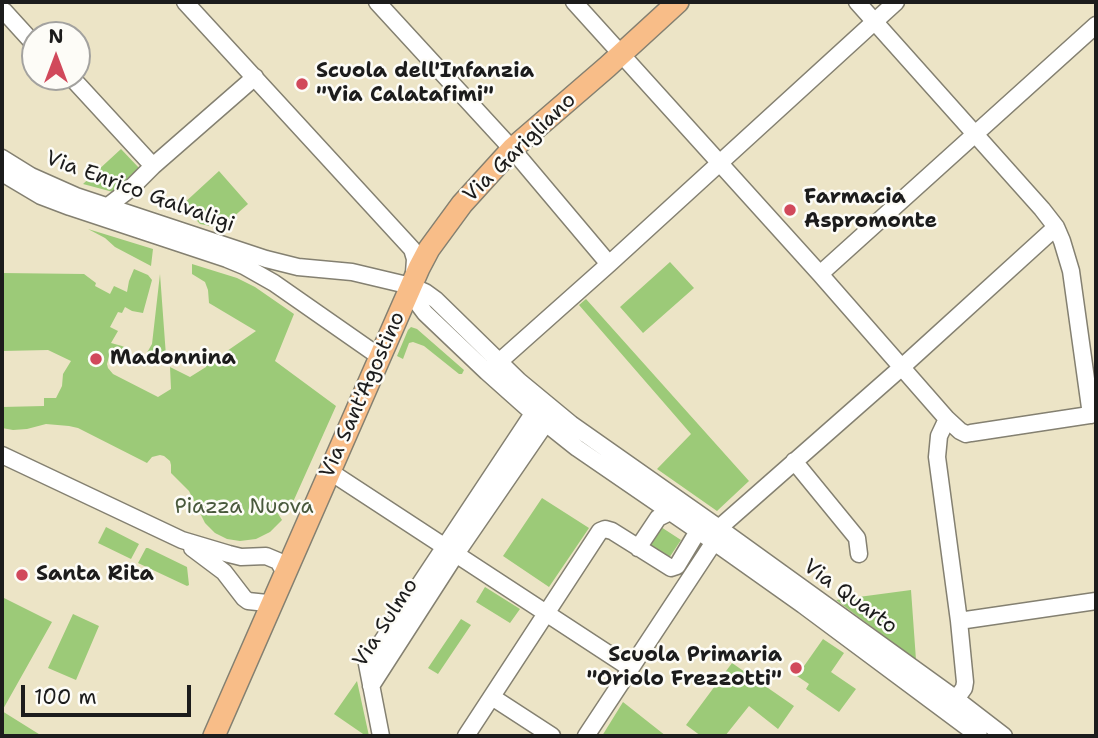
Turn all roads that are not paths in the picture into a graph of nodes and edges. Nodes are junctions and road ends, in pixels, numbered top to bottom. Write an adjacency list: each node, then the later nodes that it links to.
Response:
1 (185, 2): 12 (street)
2 (379, 2): 15 (street)
3 (574, 2): 11 (street)
4 (678, 2): 11 (main road, Via Garigliano)
5 (857, 2): 8 (street)
6 (896, 2): 8 (street)
7 (4, 11): 10 (street)
8 (875, 21): 14 (street); 17 (street)
9 (1096, 25): 14 (street)
10 (21, 30)
11 (621, 54): 15 (main road, Via Garigliano); 17 (street)
12 (255, 77): 18 (street); 24 (street)
13 (84, 91): 18 (street)
14 (975, 135): 23 (street); 28 (street)
15 (512, 149): 24 (main road, Via Garigliano); 26 (street)
16 (2, 158): 21 (street, Via Enrico Galvaligi)
17 (719, 163): 26 (street); 28 (street)
18 (153, 166): 20 (street)
19 (2, 173): 27 (street, Via Enrico Galvaligi)
20 (130, 189): 21 (street); 22 (street)
21 (108, 206): 22 (street, Via Enrico Galvaligi)
22 (130, 214): 25 (street, Via Enrico Galvaligi)
23 (1056, 227): 31 (street); 34 (street)
24 (420, 249): 29 (main road, Via Garigliano)
25 (266, 259): 27 (street); 29 (street, Via Enrico Galvaligi)
26 (609, 264): 32 (street)
27 (259, 274): 30 (street, Via Enrico Galvaligi)
28 (820, 274): 31 (street)
29 (411, 286): 30 (main road, Via Sant'Agostino); 32 (street, Via Quarto)
30 (380, 357): 38 (main road, Via Sant'Agostino)
31 (902, 366): 35 (street); 37 (street)
32 (493, 367): 33 (street, Via Quarto)
33 (544, 412): 39 (street, Via Quarto); 41 (street, Via Quarto); 45 (street, Via Sulmo)
34 (1094, 414): 35 (street)
35 (947, 419): 53 (street)
36 (2, 455): 43 (street)
37 (794, 461): 41 (street); 46 (street)
38 (329, 471): 42 (main road, Via Sant'Agostino); 45 (street)
39 (670, 512): 40 (street, Via Quarto); 44 (street)
40 (698, 531): 41 (street); 44 (street)
41 (716, 535): 55 (street); 57 (street, Via Quarto)
42 (299, 539): 47 (street); 48 (main road, Via Sant'Agostino)
43 (182, 540): 47 (street); 50 (street)
44 (638, 548): 52 (street)
45 (451, 551): 52 (street); 59 (street, Via Sulmo)
46 (859, 554)
47 (266, 556): 48 (street)
48 (285, 573): 49 (main road, Via Sant'Agostino)
49 (274, 597): 50 (street); 54 (main road, Via Sant'Agostino)
50 (244, 598): 54 (street)
51 (1096, 601): 53 (street)
52 (547, 613): 55 (street); 56 (street)
53 (959, 621): 57 (street)
54 (254, 645): 58 (main road, Via Sant'Agostino)
55 (630, 668): 62 (street)
56 (492, 697): 60 (street); 61 (street)
57 (951, 705): 63 (street, Via Quarto); 64 (street, Via Quarto)
58 (214, 736)
59 (382, 736)
60 (467, 736)
61 (552, 736)
62 (586, 736)
63 (979, 736)
64 (1004, 736)

